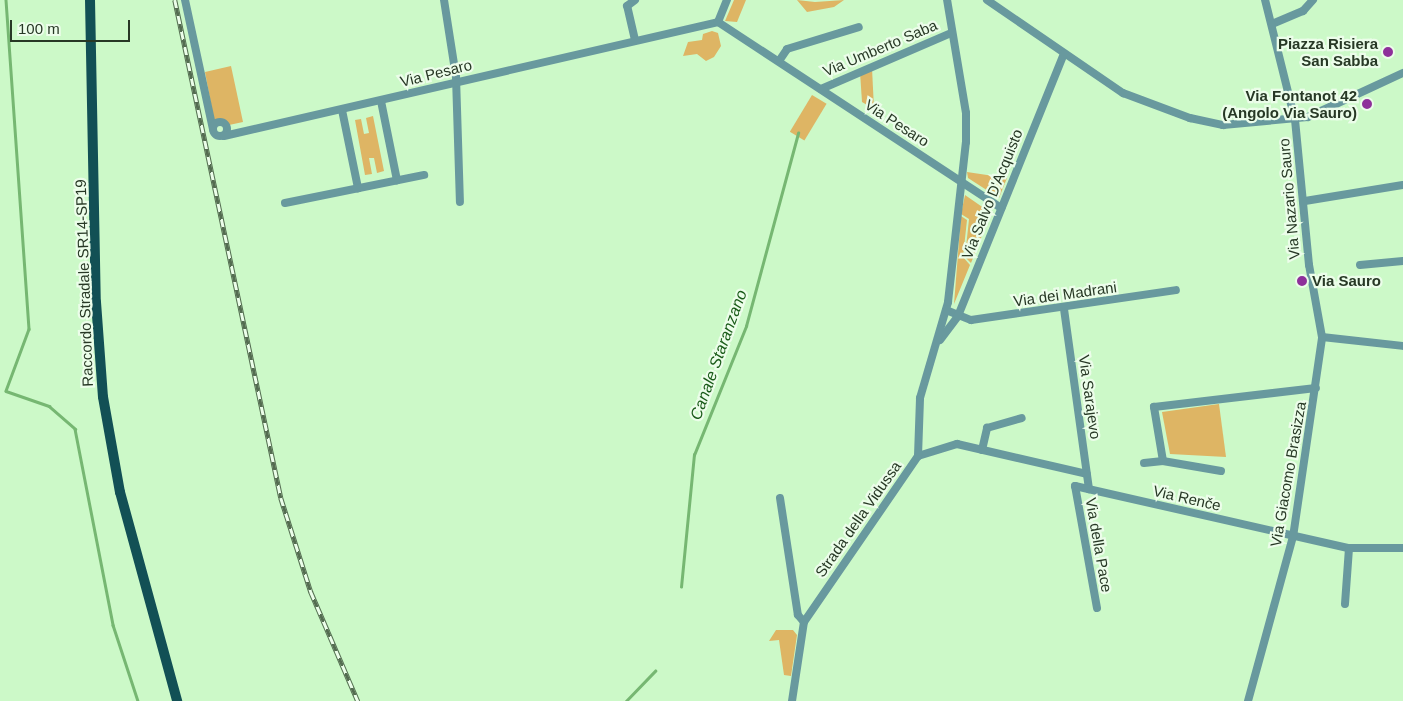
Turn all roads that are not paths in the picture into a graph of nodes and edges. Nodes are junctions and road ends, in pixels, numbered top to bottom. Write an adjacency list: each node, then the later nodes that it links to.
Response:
1 (185, 0): 23 (street)
2 (444, 0): 18 (street)
3 (635, 0): 14 (street)
4 (727, 0): 10 (street)
5 (947, 0): 13 (street, Strada della Vidussa)
6 (987, 0): 15 (street)
7 (1265, 0): 11 (street, Via Nazario Sauro)
8 (1313, 0): 11 (street)
9 (92, 2): 60 (main road, Raccordo Stradale SR14-SP19)
10 (718, 22): 14 (street, Via Pesaro); 16 (street, Via Pesaro)
11 (1272, 24): 22 (street, Via Nazario Sauro)
12 (859, 27): 16 (street)
13 (951, 33): 19 (street, Via Umberto Saba); 27 (street, Strada della Vidussa)
14 (634, 40): 18 (street, Via Pesaro)
15 (1064, 54): 22 (street); 33 (street, Via Salvo D'Acquisto)
16 (779, 61): 19 (street, Via Pesaro)
17 (1403, 73): 22 (street)
18 (455, 82): 20 (street, Via Pesaro); 31 (street)
19 (821, 89): 27 (street, Via Pesaro)
20 (381, 101): 21 (street, Via Pesaro); 26 (street)
21 (342, 110): 24 (street, Via Pesaro); 29 (street)
22 (1295, 120): 30 (street, Via Nazario Sauro)
23 (213, 129): 24 (street); 24 (street, Via Pesaro)
24 (226, 132)
25 (424, 175): 26 (street)
26 (397, 180): 29 (street)
27 (961, 181): 33 (street, Via Pesaro); 38 (street, Strada della Vidussa)
28 (1403, 185): 30 (street)
29 (358, 188): 32 (street)
30 (1305, 201): 40 (street, Via Nazario Sauro)
31 (460, 202)
32 (286, 203)
33 (1001, 208): 39 (street, Via Salvo D'Acquisto)
34 (1403, 261): 35 (street)
35 (1360, 265)
36 (1176, 290): 37 (street, Via dei Madrani)
37 (1064, 309): 39 (street, Via dei Madrani); 50 (street, Via Sarajevo)
38 (946, 310): 39 (street); 41 (street, Strada della Vidussa)
39 (958, 316): 41 (street, Via Salvo D'Acquisto)
40 (1322, 337): 42 (street); 43 (street, Via Giacomo Brasizza)
41 (940, 340): 46 (street, Strada della Vidussa)
42 (1403, 345)
43 (1316, 388): 47 (street); 54 (street, Via Giacomo Brasizza)
44 (1022, 418): 45 (street)
45 (982, 450): 46 (street); 50 (street)
46 (918, 456): 59 (street, Strada della Vidussa)
47 (1163, 460): 48 (street); 49 (street)
48 (1144, 463)
49 (1221, 471)
50 (1087, 474): 52 (street, Via Sarajevo)
51 (1075, 486): 52 (street, Via Renče); 58 (street, Via della Pace)
52 (1089, 489): 54 (street, Via Renče)
53 (780, 498): 59 (street, Strada della Vidussa)
54 (1293, 537): 55 (street, Via Renče); 62 (street, Via Giacomo Brasizza)
55 (1349, 548): 56 (street, Via Renče); 57 (street)
56 (1403, 548)
57 (1345, 604)
58 (1097, 608)
59 (804, 622): 61 (street, Strada della Vidussa)
60 (177, 701)
61 (792, 701)
62 (1248, 701)

